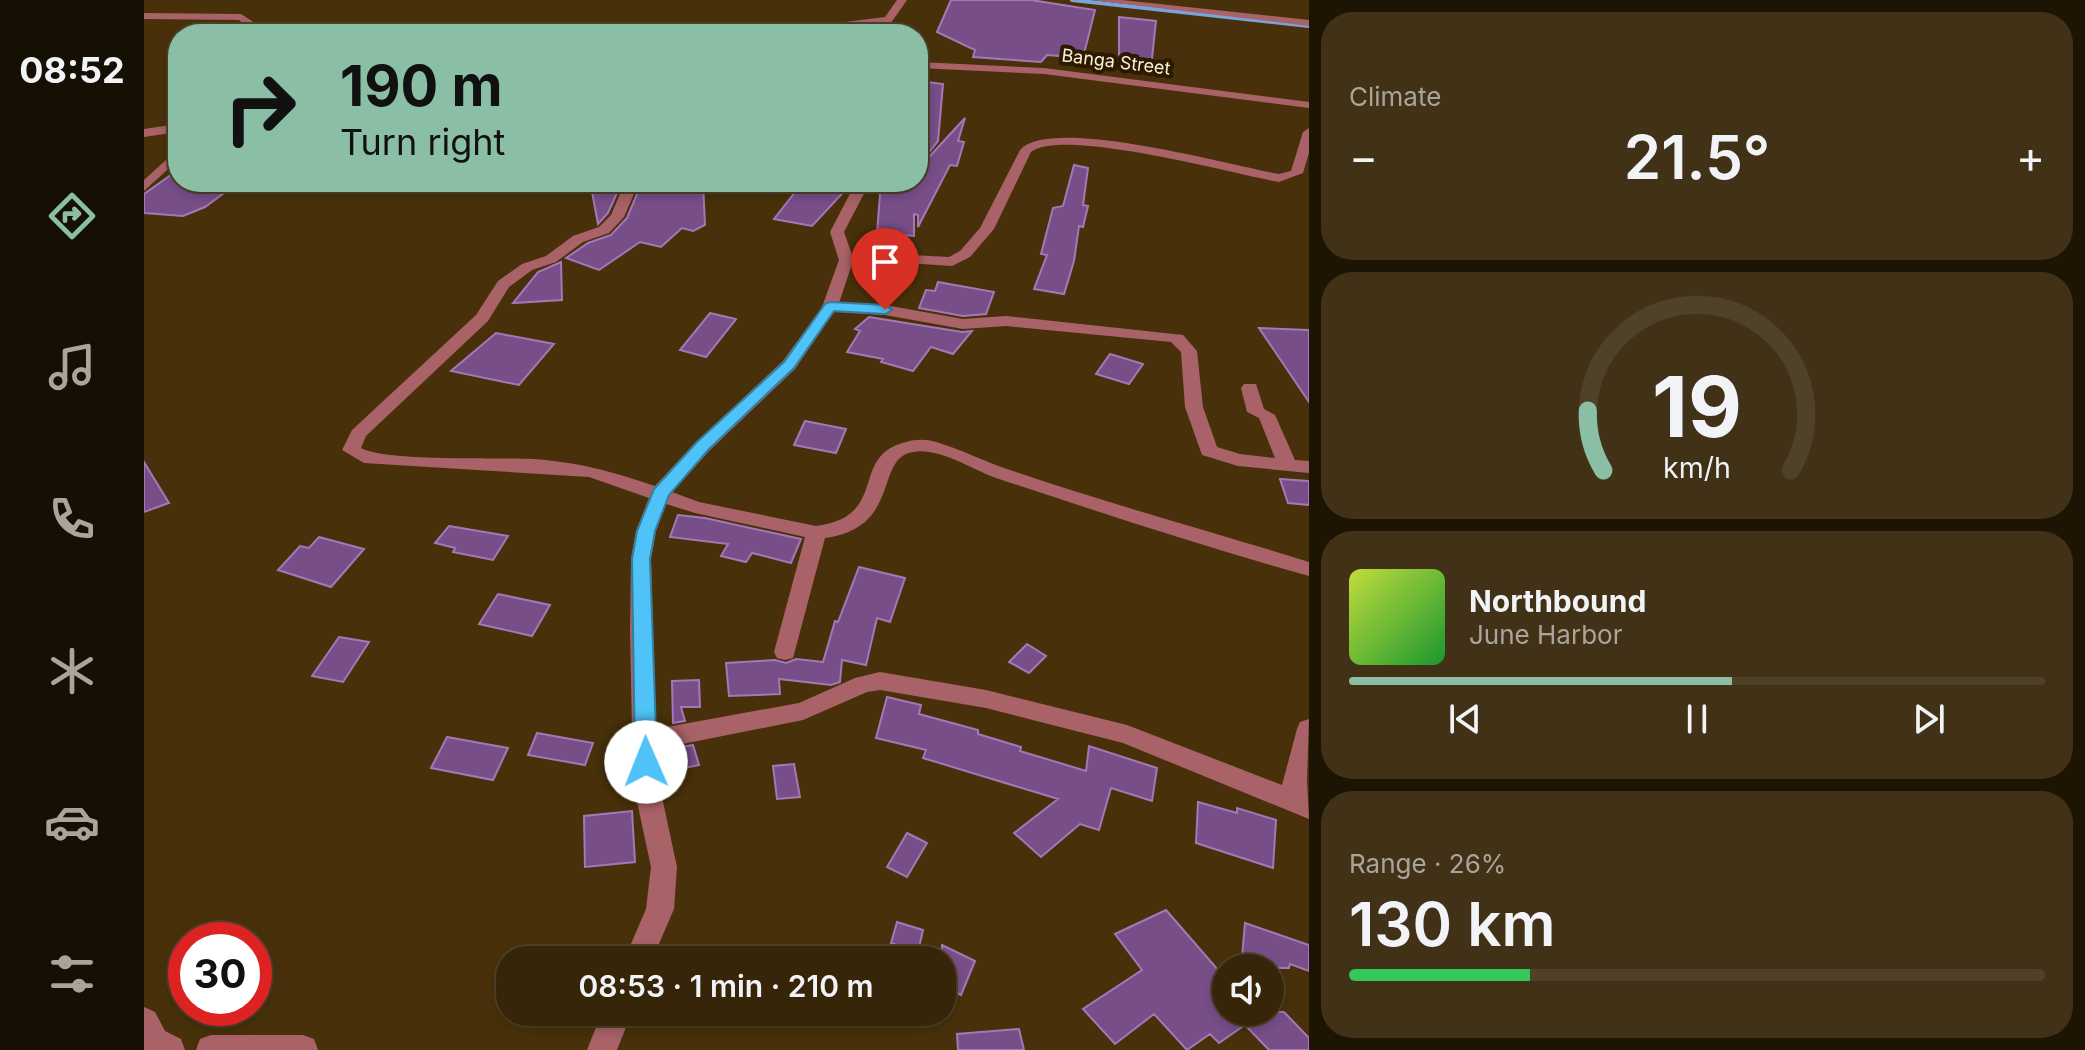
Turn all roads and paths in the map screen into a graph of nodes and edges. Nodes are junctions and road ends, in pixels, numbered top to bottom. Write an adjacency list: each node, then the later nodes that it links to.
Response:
1 (902, 0): 5 (street)
2 (1096, 0): 3 (street)
3 (1110, 1): 6 (street)
4 (144, 16): 7 (street)
5 (889, 19): 8 (street); 9 (street)
6 (1309, 23)
7 (252, 24)
8 (852, 24)
9 (885, 24)
10 (928, 65): 11 (street, Banga Street)
11 (1309, 105)
12 (168, 129): 14 (street)
13 (1309, 132): 19 (street)
14 (144, 133)
15 (168, 163): 16 (street)
16 (144, 187)
17 (628, 192): 24 (street)
18 (858, 192): 19 (street)
19 (846, 260): 20 (street)
20 (830, 307): 22 (street); 24 (street)
21 (1250, 388): 22 (street)
22 (1287, 464): 23 (street)
23 (1309, 467)
24 (660, 493): 25 (street); 29 (street)
25 (816, 533): 26 (street); 27 (street)
26 (1309, 569)
27 (785, 652)
28 (1309, 729): 30 (street)
29 (646, 741): 30 (street); 31 (street)
30 (1303, 805)
31 (644, 946)
32 (144, 1022): 34 (street)
33 (611, 1026): 37 (street)
34 (170, 1050)
35 (211, 1050): 36 (street)
36 (303, 1050)
37 (602, 1050)

